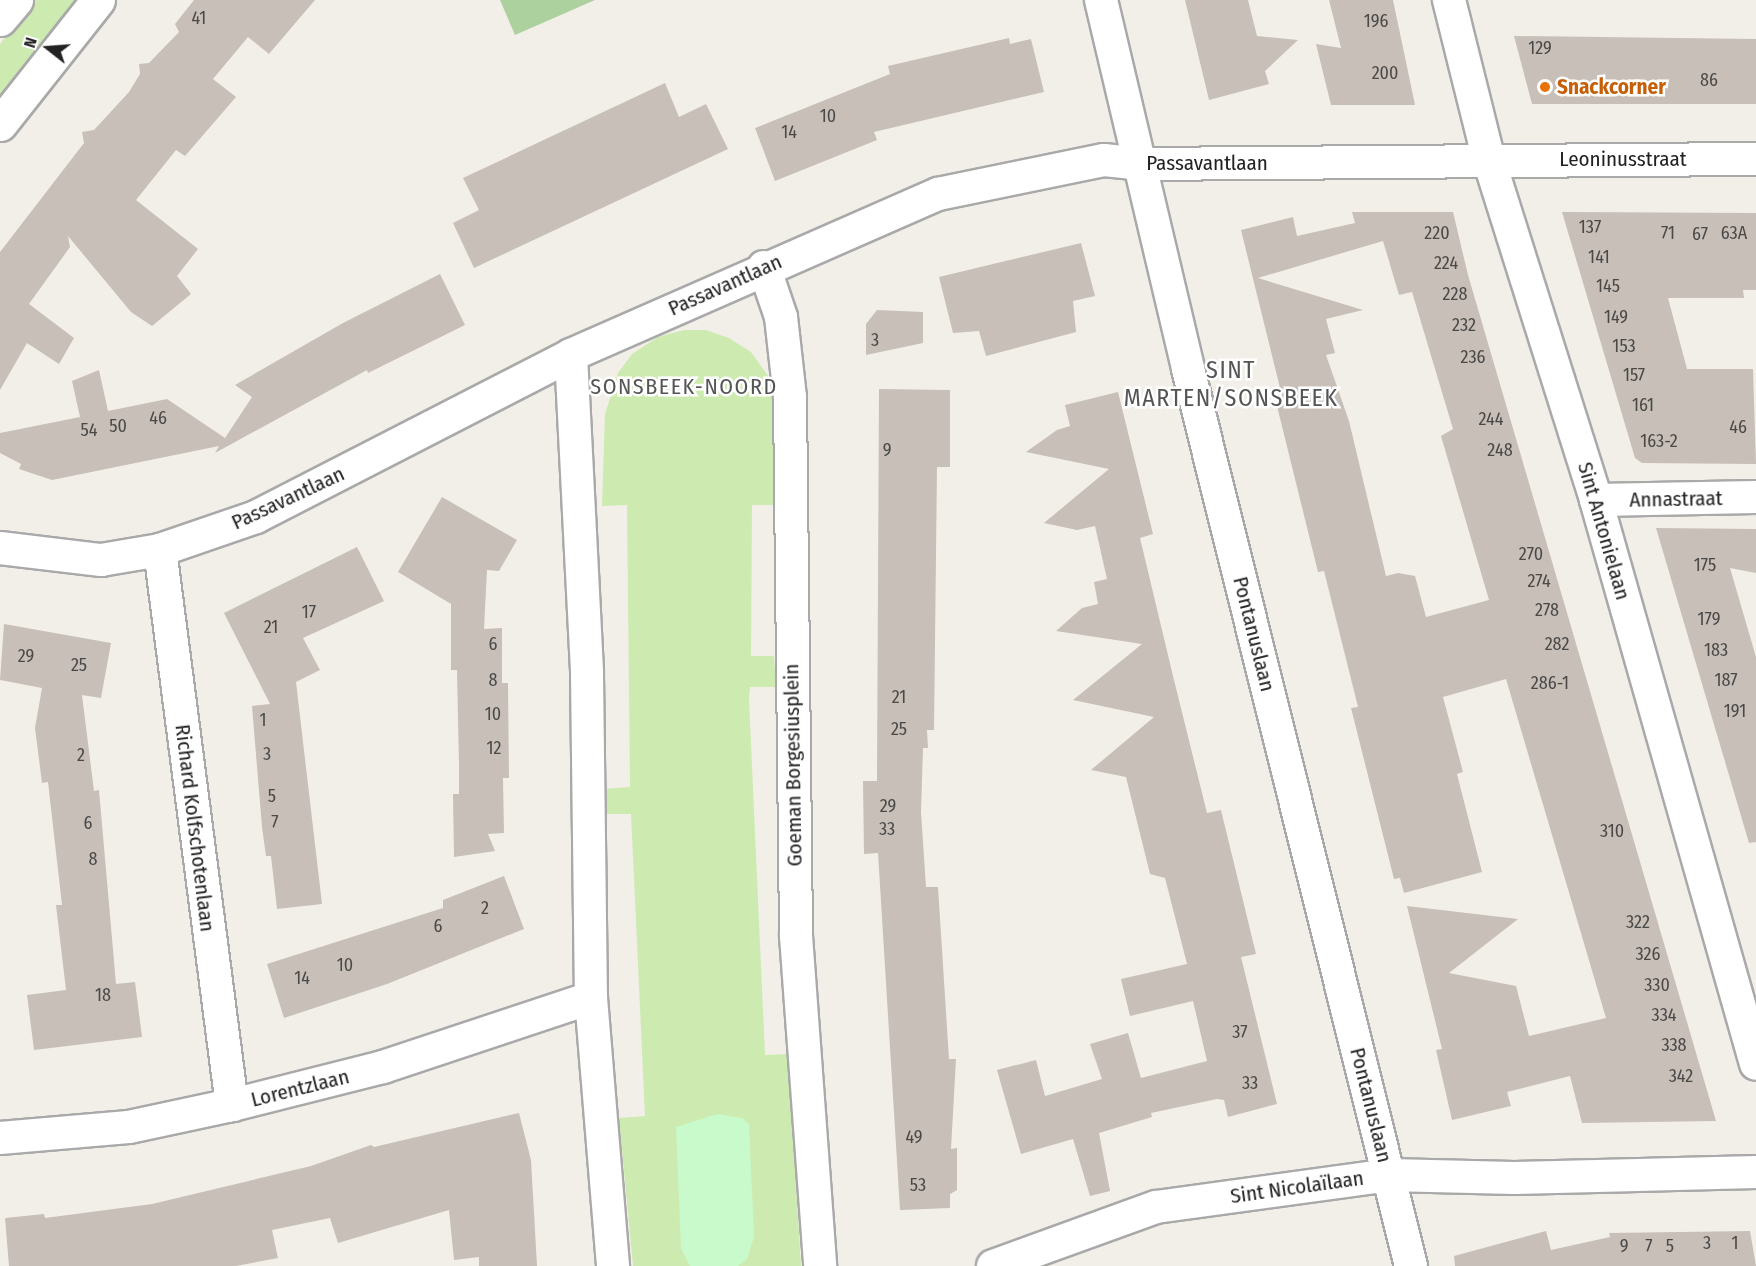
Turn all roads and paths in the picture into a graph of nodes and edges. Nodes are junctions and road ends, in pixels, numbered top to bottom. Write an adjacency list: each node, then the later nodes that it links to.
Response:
1 (16, 0): 5 (street)
2 (98, 0): 6 (street)
3 (1101, 0): 9 (street, Pontanuslaan)
4 (1449, 0): 8 (street, Sint Antonielaan)
5 (0, 19)
6 (0, 124)
7 (1756, 159): 8 (street, Leoninusstraat)
8 (1489, 160): 9 (street, Passavantlaan); 13 (street, Sint Antonielaan)
9 (1141, 164): 10 (street, Passavantlaan); 21 (street, Pontanuslaan)
10 (764, 267): 11 (street, Passavantlaan); 23 (street, Goeman Borgesiusplein)
11 (571, 355): 15 (street, Passavantlaan); 16 (street)
12 (1756, 497): 13 (street, Annastraat)
13 (1596, 500): 17 (street, Sint Antonielaan)
14 (0, 548): 15 (street, Passavantlaan)
15 (160, 550): 18 (street, Richard Kolfschotenlaan)
16 (591, 998): 18 (street, Lorentzlaan); 22 (street)
17 (1756, 1064)
18 (232, 1106): 19 (street, Lorentzlaan)
19 (0, 1138)
20 (1756, 1172): 21 (street, Sint Nicolaïlaan)
21 (1389, 1175): 24 (street, Sint Nicolaïlaan); 25 (street, Pontanuslaan)
22 (613, 1266)
23 (820, 1266)
24 (993, 1266)
25 (1412, 1266)

